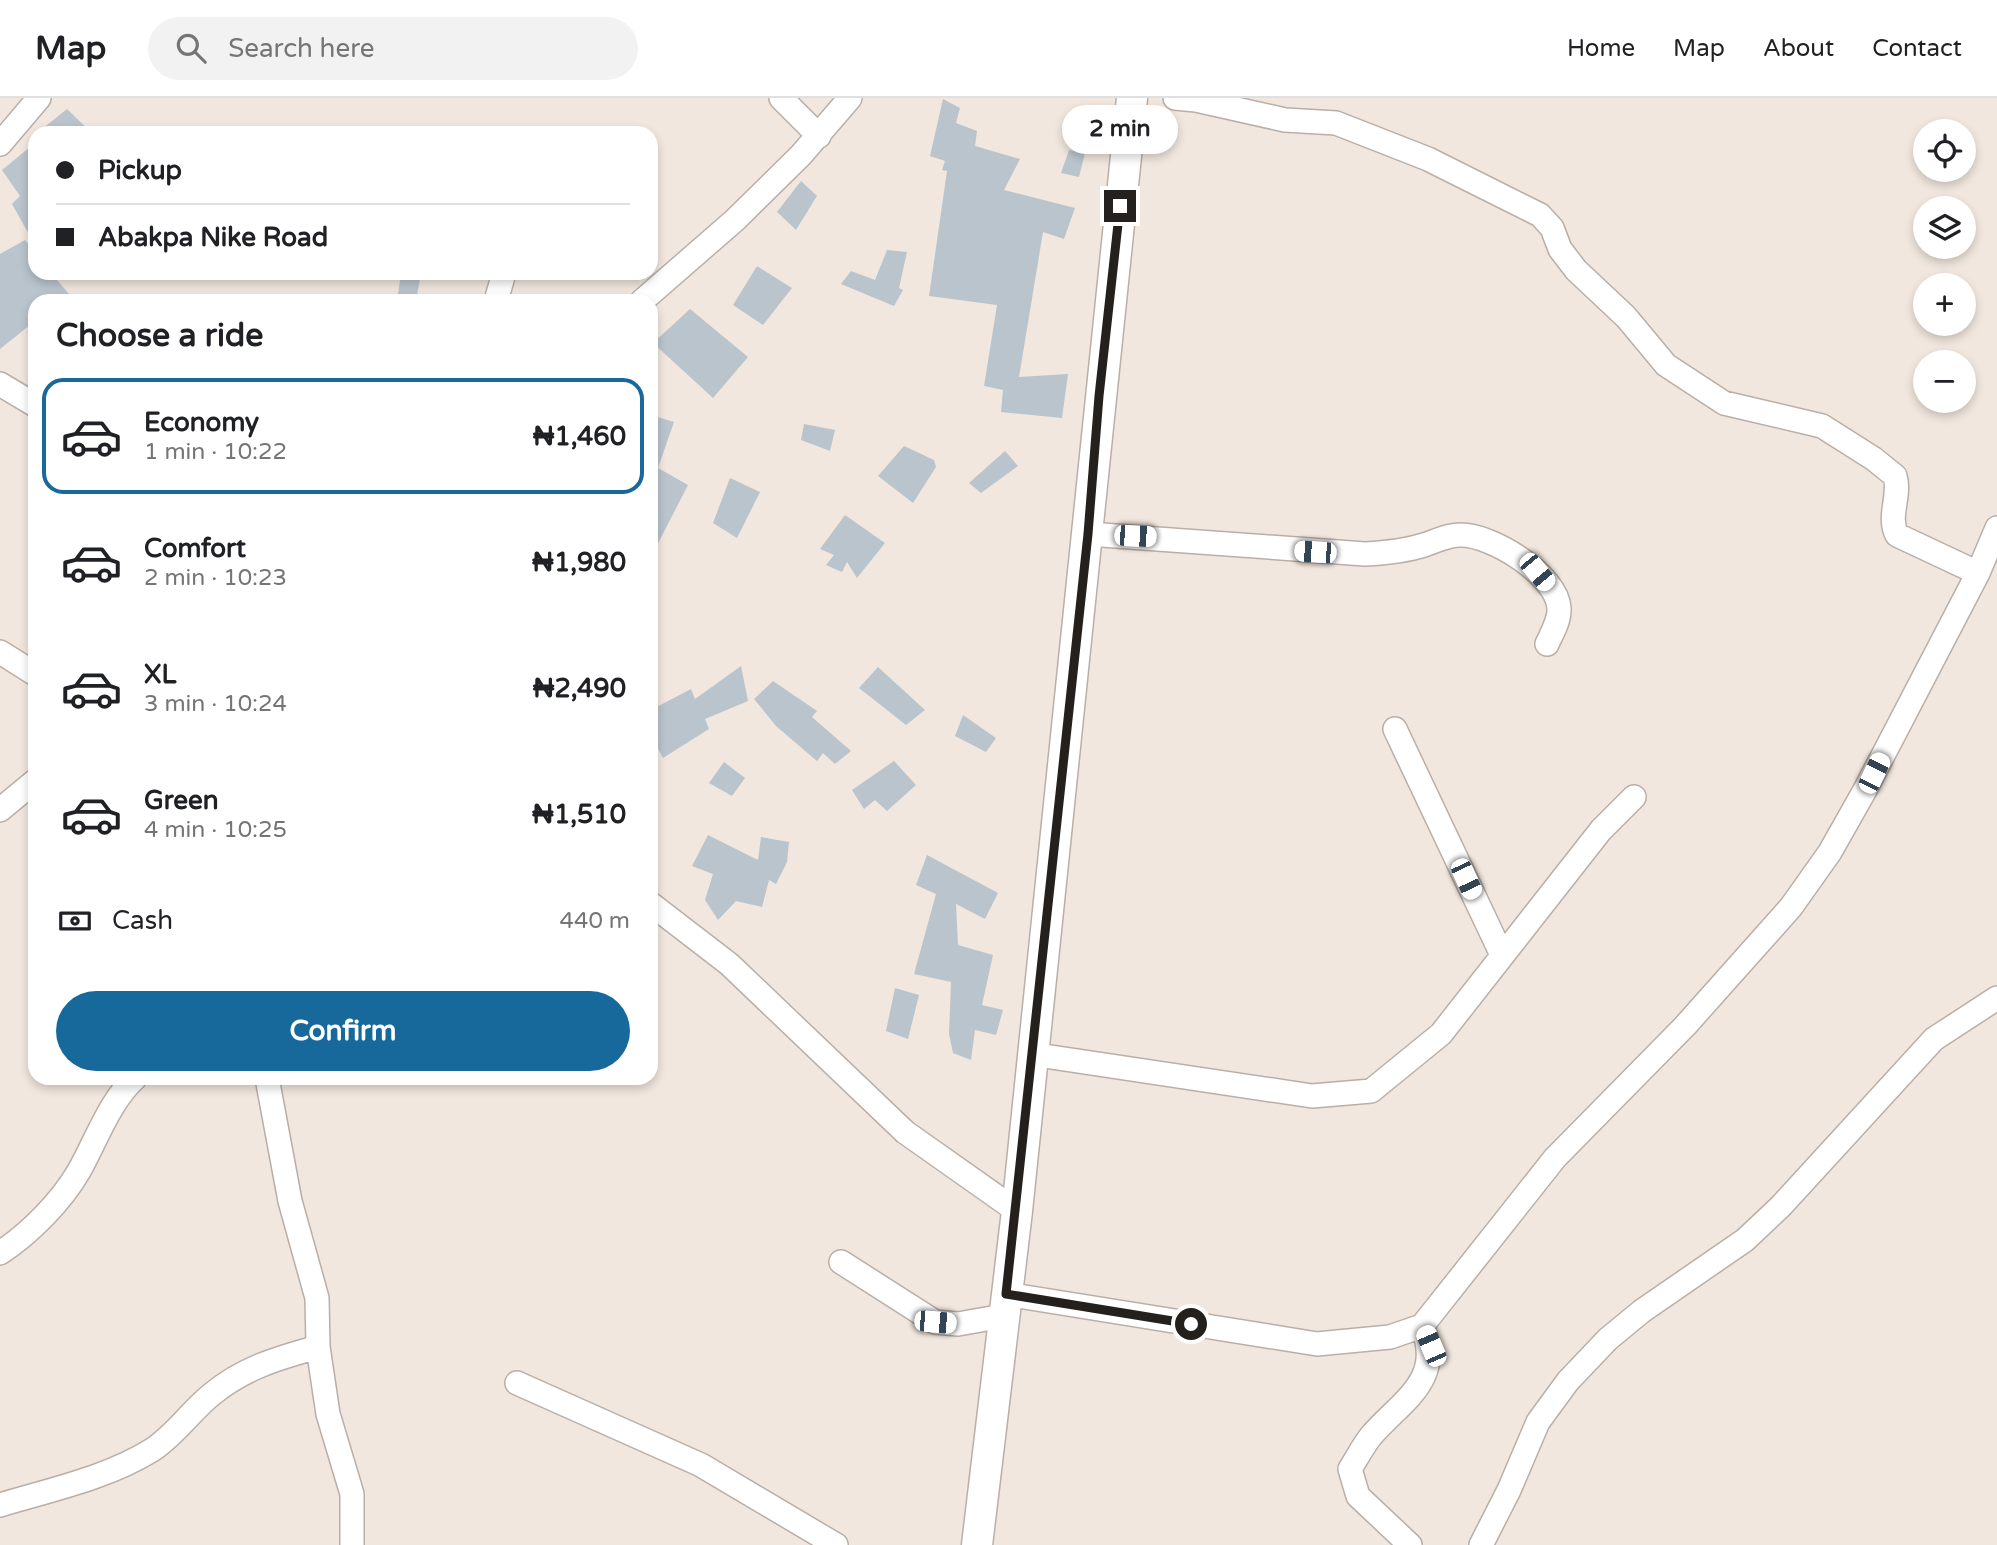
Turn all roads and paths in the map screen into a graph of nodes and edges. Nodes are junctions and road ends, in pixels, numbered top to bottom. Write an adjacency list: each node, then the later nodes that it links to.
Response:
1 (39, 98): 7 (street)
2 (781, 98): 6 (street)
3 (850, 98): 6 (street)
4 (1132, 98): 12 (main road)
5 (1175, 98): 13 (street)
6 (819, 136): 8 (street)
7 (0, 144)
8 (651, 294)
9 (0, 384): 10 (street)
10 (28, 401)
11 (1997, 528): 13 (street)
12 (1088, 534): 14 (street); 24 (main road)
13 (1978, 573): 31 (street)
14 (1547, 644)
15 (0, 652): 16 (street)
16 (28, 670)
17 (1395, 729): 22 (street)
18 (28, 786): 20 (street)
19 (1633, 797): 22 (street)
20 (0, 810)
21 (658, 909): 27 (street)
22 (1502, 955): 24 (street)
23 (1997, 998): 39 (street)
24 (1031, 1054): 27 (main road)
25 (130, 1085): 28 (street)
26 (268, 1085): 32 (street)
27 (1017, 1211): 30 (main road)
28 (0, 1253)
29 (841, 1262): 30 (street)
30 (1005, 1305): 31 (street); 37 (main road)
31 (1422, 1326): 38 (street)
32 (318, 1347): 34 (street); 35 (street)
33 (517, 1383): 36 (street)
34 (0, 1505)
35 (352, 1545)
36 (836, 1545)
37 (977, 1545)
38 (1410, 1545)
39 (1481, 1545)

